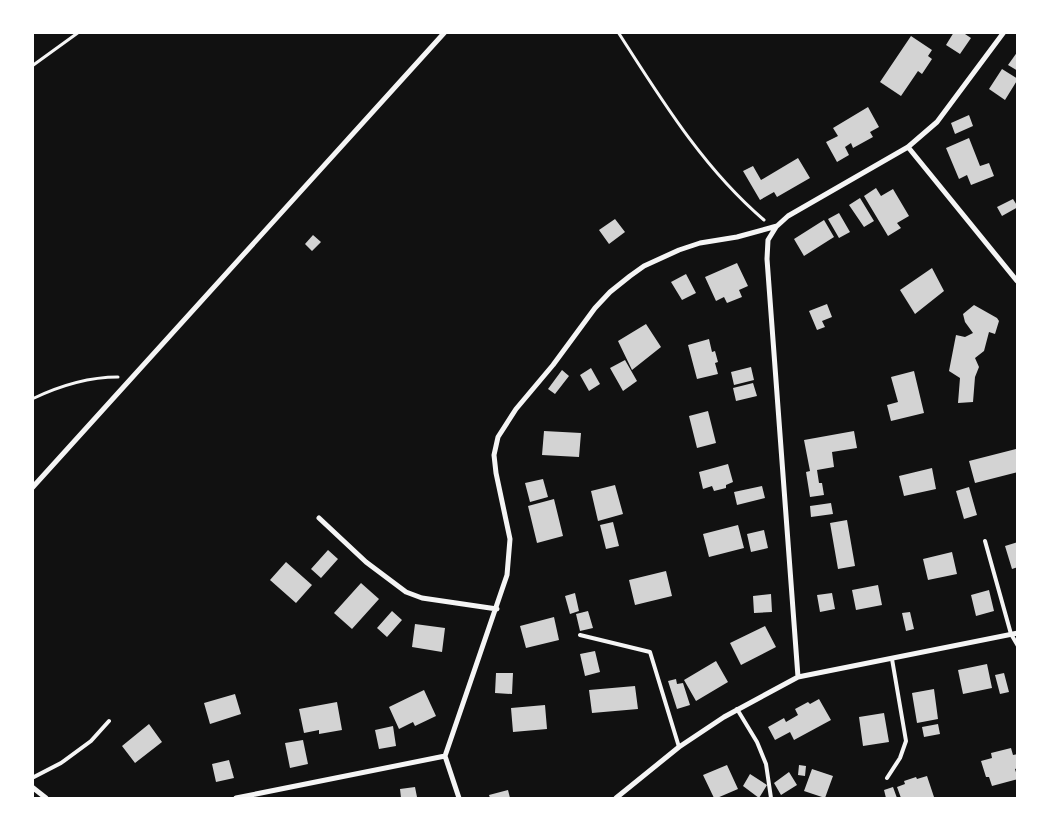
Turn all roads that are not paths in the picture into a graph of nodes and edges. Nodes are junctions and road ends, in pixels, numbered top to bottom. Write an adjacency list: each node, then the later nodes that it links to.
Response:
1 (445, 32): 6 (street)
2 (1004, 32): 3 (street)
3 (908, 147): 4 (street); 5 (street)
4 (777, 226): 9 (street); 15 (street)
5 (1017, 281)
6 (32, 488)
7 (319, 518): 9 (street)
8 (985, 540): 11 (lane)
9 (497, 609): 19 (street)
10 (1018, 633): 11 (street)
11 (1011, 634): 13 (lane); 14 (street)
12 (580, 635): 18 (lane)
13 (1018, 646)
14 (892, 659): 15 (street); 21 (lane)
15 (798, 678): 16 (street)
16 (736, 709): 18 (street); 27 (lane)
17 (109, 721): 20 (lane)
18 (679, 747): 26 (street)
19 (445, 756): 24 (street); 25 (street)
20 (32, 778)
21 (887, 778)
22 (32, 787): 23 (street)
23 (46, 798)
24 (236, 798)
25 (459, 798)
26 (616, 798)
27 (771, 798)

